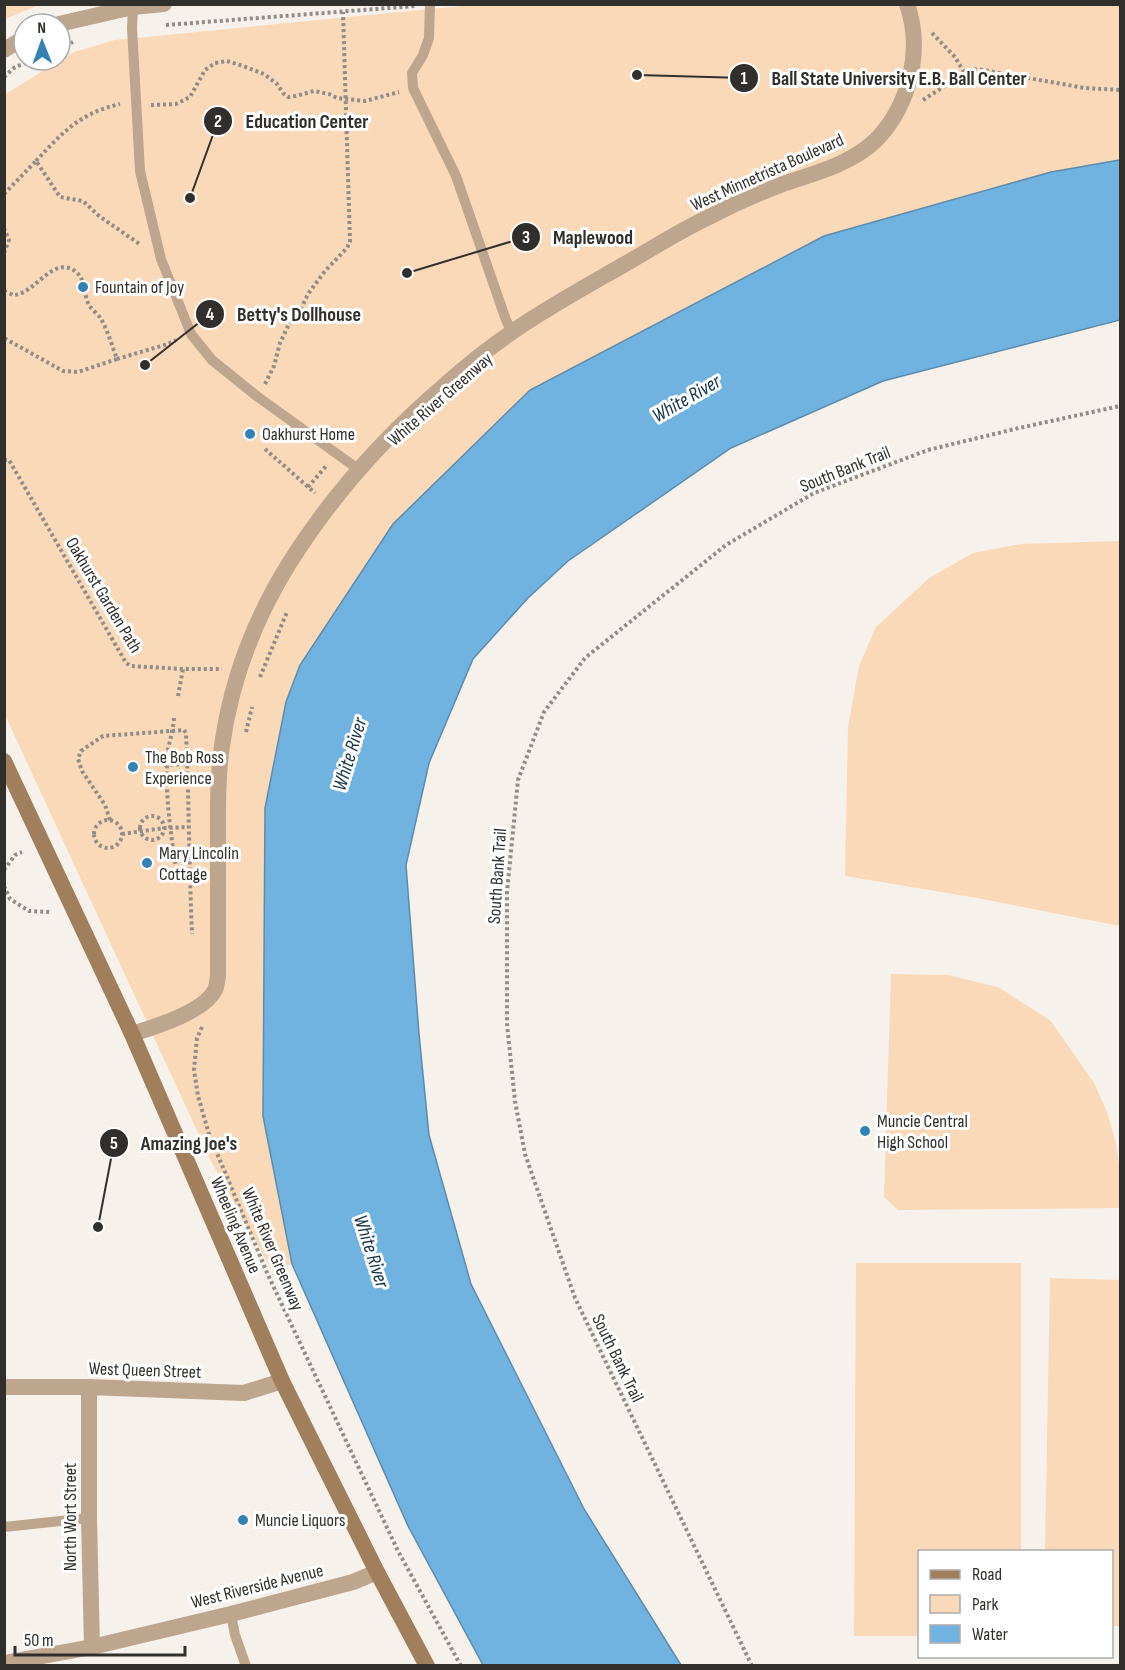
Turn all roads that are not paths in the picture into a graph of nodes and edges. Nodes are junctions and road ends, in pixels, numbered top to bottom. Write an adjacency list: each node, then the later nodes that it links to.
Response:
1 (164, 4): 4 (street)
2 (907, 4): 6 (street, West Minnetrista Boulevard)
3 (430, 5): 6 (lane)
4 (133, 7): 5 (street); 7 (lane)
5 (72, 21)
6 (512, 332): 7 (street, West Minnetrista Boulevard)
7 (358, 469): 9 (street, West Minnetrista Boulevard)
8 (4, 761): 9 (main road, Wheeling Avenue)
9 (132, 1034): 10 (main road, Wheeling Avenue)
10 (282, 1381): 12 (street, West Queen Street); 15 (main road, Wheeling Avenue)
11 (4, 1386): 12 (street, West Queen Street)
12 (89, 1387): 13 (street, North Wort Street)
13 (89, 1518): 14 (lane); 17 (street, North Wort Street)
14 (4, 1527)
15 (377, 1572): 16 (street, West Riverside Avenue); 21 (main road, Wheeling Avenue)
16 (231, 1614): 17 (street, West Riverside Avenue); 20 (lane)
17 (92, 1647): 18 (street, West Riverside Avenue)
18 (55, 1660): 19 (street, West Riverside Avenue)
19 (4, 1663)
20 (246, 1665)
21 (427, 1665)

